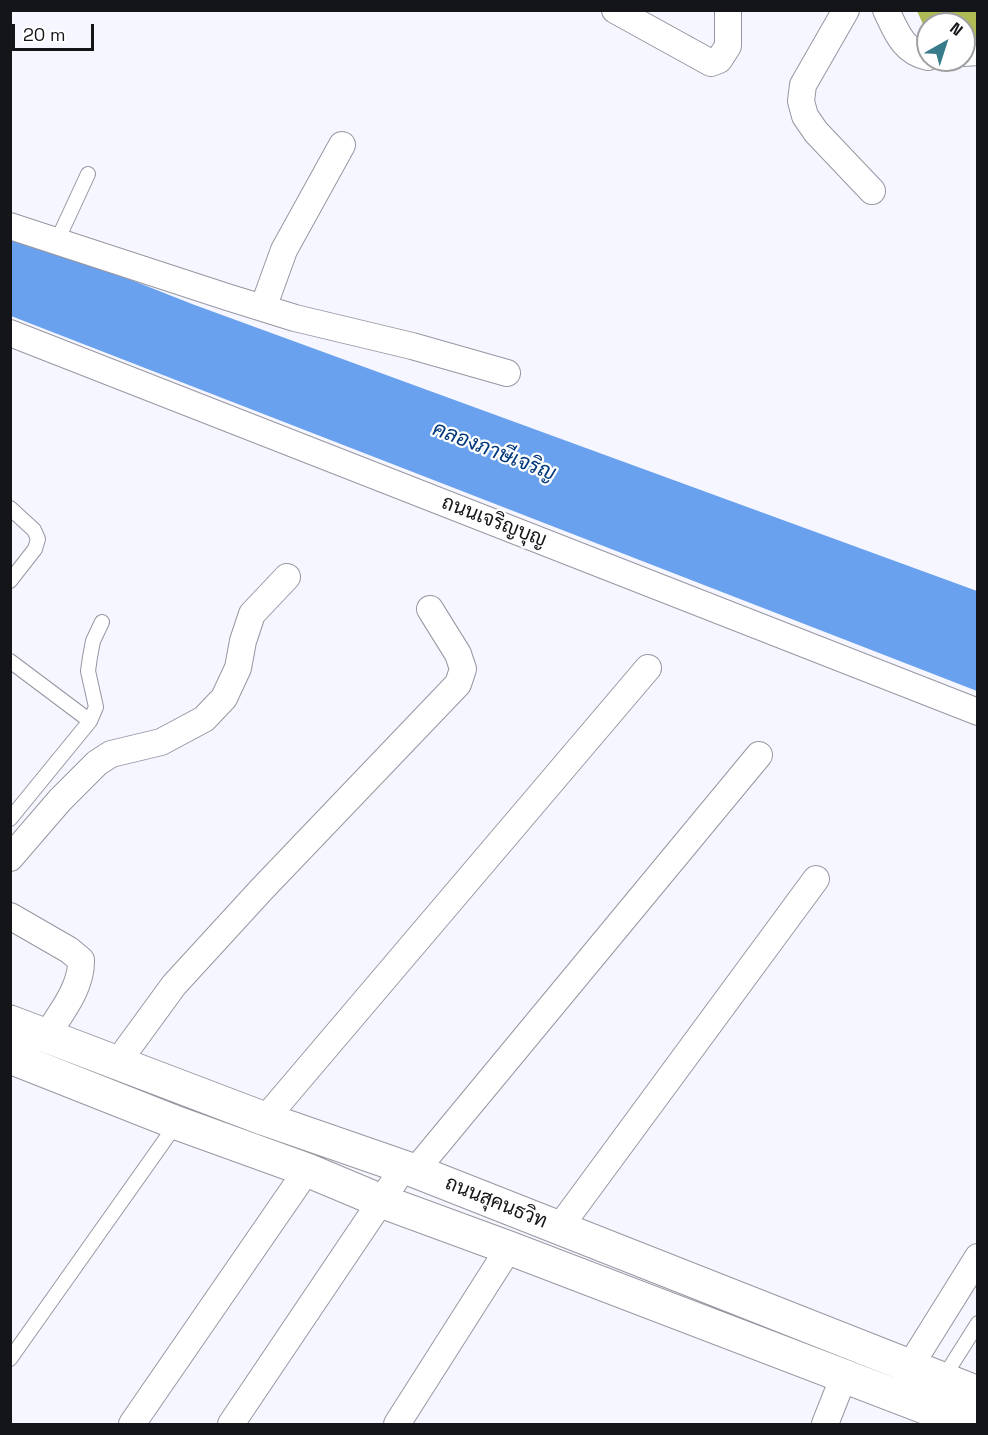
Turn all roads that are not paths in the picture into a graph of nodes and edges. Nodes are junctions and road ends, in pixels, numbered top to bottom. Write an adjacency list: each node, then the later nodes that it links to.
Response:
1 (615, 10): 2 (street)
2 (728, 10)
3 (846, 10): 8 (street)
4 (886, 10): 5 (street)
5 (916, 53)
6 (342, 145): 11 (street)
7 (88, 174): 10 (lane)
8 (872, 190)
9 (10, 226): 10 (street)
10 (57, 241): 11 (street)
11 (263, 308): 13 (street)
12 (10, 333): 21 (street, ถนนเจริญบุญ)
13 (507, 373)
14 (10, 508): 16 (lane)
15 (287, 577): 25 (street)
16 (10, 581)
17 (430, 609): 31 (street)
18 (102, 622): 22 (lane)
19 (10, 661): 22 (lane)
20 (648, 668): 32 (street)
21 (978, 712)
22 (90, 721): 24 (lane)
23 (759, 755): 34 (street)
24 (10, 819)
25 (10, 858)
26 (816, 879): 37 (street)
27 (10, 916): 29 (street)
28 (10, 1022): 29 (main road, ถนนสุคนธวิท)
29 (46, 1036): 31 (main road, ถนนสุคนธวิท)
30 (10, 1057): 33 (main road, ถนนสุคนธวิท)
31 (117, 1063): 32 (main road, ถนนสุคนธวิท)
32 (265, 1119): 34 (main road, ถนนสุคนธวิท)
33 (177, 1123): 35 (main road, ถนนสุคนธวิท); 41 (lane)
34 (409, 1169): 36 (street); 37 (main road, ถนนสุคนธวิท)
35 (307, 1170): 36 (main road, ถนนสุคนธวิท); 46 (street)
36 (381, 1201): 38 (main road, ถนนสุคนธวิท); 47 (street)
37 (559, 1228): 42 (main road, ถนนสุคนธวิท)
38 (509, 1248): 43 (main road, ถนนสุคนธวิท); 48 (street)
39 (978, 1257): 42 (street)
40 (978, 1323): 44 (lane)
41 (10, 1359)
42 (910, 1366): 44 (main road, ถนนสุคนธวิท)
43 (844, 1376): 44 (main road, ถนนสุคนธวิท); 49 (street)
44 (934, 1393): 45 (main road, ถนนสุคนธวิท); 50 (main road, ถนนสุคนธวิท)
45 (978, 1393)
46 (132, 1425)
47 (231, 1425)
48 (397, 1425)
49 (825, 1425)
50 (969, 1425)

